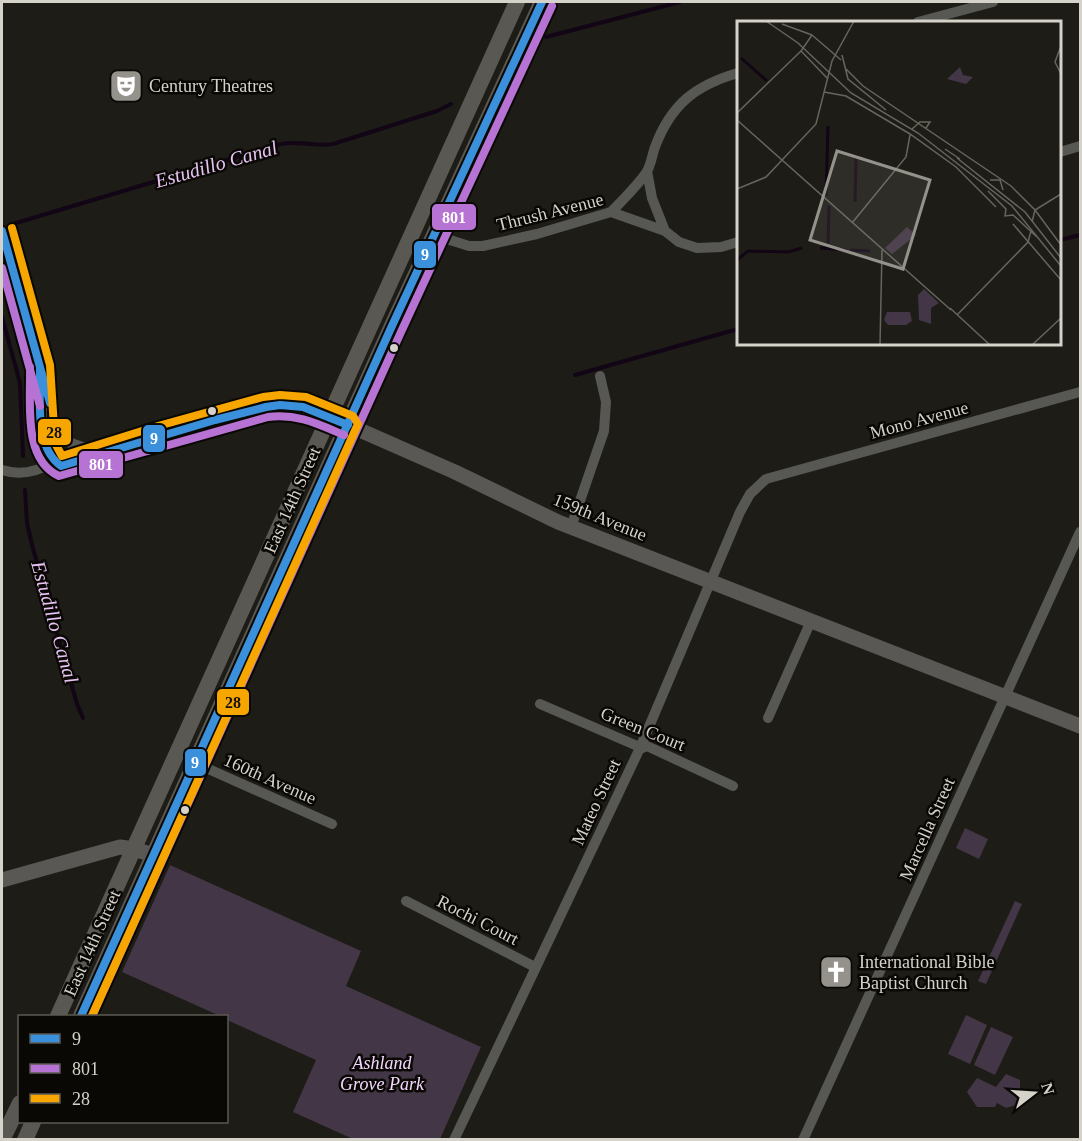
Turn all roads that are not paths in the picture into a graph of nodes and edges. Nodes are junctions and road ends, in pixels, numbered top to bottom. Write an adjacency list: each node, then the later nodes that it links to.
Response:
1 (517, 2): 17 (main road, East 14th Street)
2 (542, 2): 12 (main road, East 14th Street)
3 (993, 2): 4 (street)
4 (922, 21)
5 (737, 73): 8 (street)
6 (1080, 146): 7 (street)
7 (1061, 151)
8 (647, 171): 9 (street); 11 (street)
9 (611, 212): 11 (street, Thrush Avenue); 12 (street, Thrush Avenue)
10 (2, 231): 14 (street)
11 (665, 231): 13 (street, Thrush Avenue)
12 (434, 235): 18 (main road, East 14th Street)
13 (737, 242)
14 (40, 367): 19 (street); 21 (street)
15 (600, 376): 25 (street)
16 (1080, 392): 24 (street, Mono Avenue)
17 (330, 417): 18 (street, 159th Avenue); 20 (street, 159th Avenue); 37 (main road, East 14th Street)
18 (348, 425): 25 (street, 159th Avenue); 34 (main road, East 14th Street)
19 (70, 442): 20 (street); 21 (street); 22 (street)
20 (103, 454): 22 (street, 159th Avenue)
21 (52, 460): 22 (street); 23 (street)
22 (67, 466)
23 (2, 470)
24 (766, 478): 27 (street, Mateo Street)
25 (571, 527): 27 (street, 159th Avenue)
26 (1080, 532): 29 (street, Marcella Street)
27 (710, 582): 28 (street, 159th Avenue); 33 (street, Mateo Street)
28 (812, 621): 29 (street, 159th Avenue); 31 (street)
29 (1005, 695): 32 (street, 159th Avenue); 49 (street, Marcella Street)
30 (540, 704): 33 (street, Green Court)
31 (768, 718)
32 (1080, 726)
33 (640, 747): 35 (street, Green Court); 41 (street, Mateo Street)
34 (195, 763): 36 (street, 160th Avenue); 38 (main road, East 14th Street)
35 (733, 786)
36 (332, 824)
37 (134, 849): 38 (street); 39 (street); 42 (main road, East 14th Street)
38 (153, 855): 43 (main road, East 14th Street)
39 (2, 880)
40 (406, 901): 41 (street, Rochi Court)
41 (535, 967): 48 (street, Mateo Street)
42 (59, 1015)
43 (82, 1015)
44 (18, 1107): 46 (main road)
45 (33, 1123): 47 (main road)
46 (2, 1140)
47 (25, 1140)
48 (454, 1140)
49 (803, 1140)

